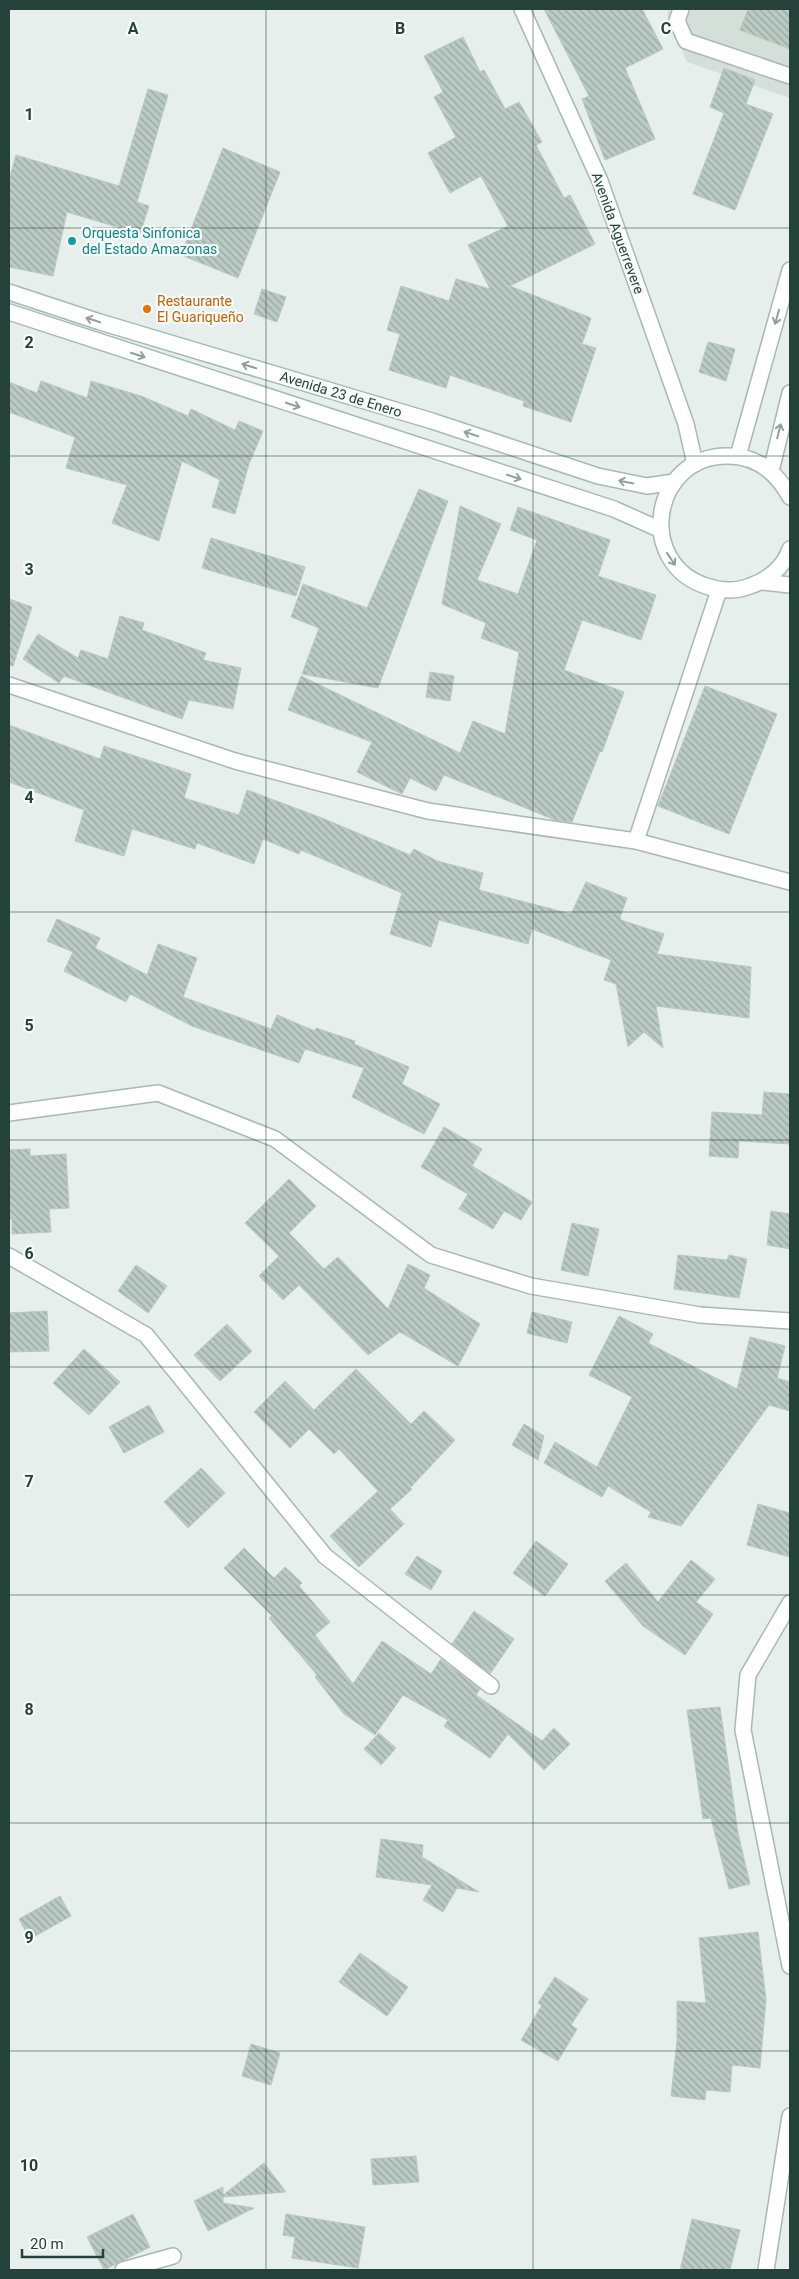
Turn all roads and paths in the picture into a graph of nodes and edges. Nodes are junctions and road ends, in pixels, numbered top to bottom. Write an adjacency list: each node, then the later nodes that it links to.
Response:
1 (522, 9): 9 (street, Avenida Aguerrevere)
2 (681, 9): 3 (street)
3 (790, 76)
4 (790, 270): 8 (street, one-way to 8)
5 (9, 292): 11 (street, Avenida 23 de Enero, one-way to 5)
6 (9, 312): 13 (street, Avenida 23 de Enero, one-way to 13)
7 (790, 393): 10 (street, one-way to 7)
8 (738, 456): 9 (street); 10 (street)
9 (695, 464): 11 (street)
10 (771, 470): 12 (street)
11 (674, 482): 13 (street)
12 (790, 497)
13 (660, 530): 17 (street, one-way to 17)
14 (790, 549): 15 (street)
15 (762, 582): 16 (street); 17 (street)
16 (790, 585)
17 (719, 590): 19 (street)
18 (9, 685): 19 (street)
19 (636, 841): 20 (street)
20 (790, 882)
21 (9, 1113): 23 (street)
22 (9, 1256): 25 (street)
23 (790, 1321)
24 (790, 1603): 26 (street)
25 (491, 1686)
26 (790, 1966)
27 (790, 2116): 28 (street)
28 (787, 2162): 31 (street)
29 (174, 2256): 30 (street)
30 (124, 2270)
31 (766, 2270)

